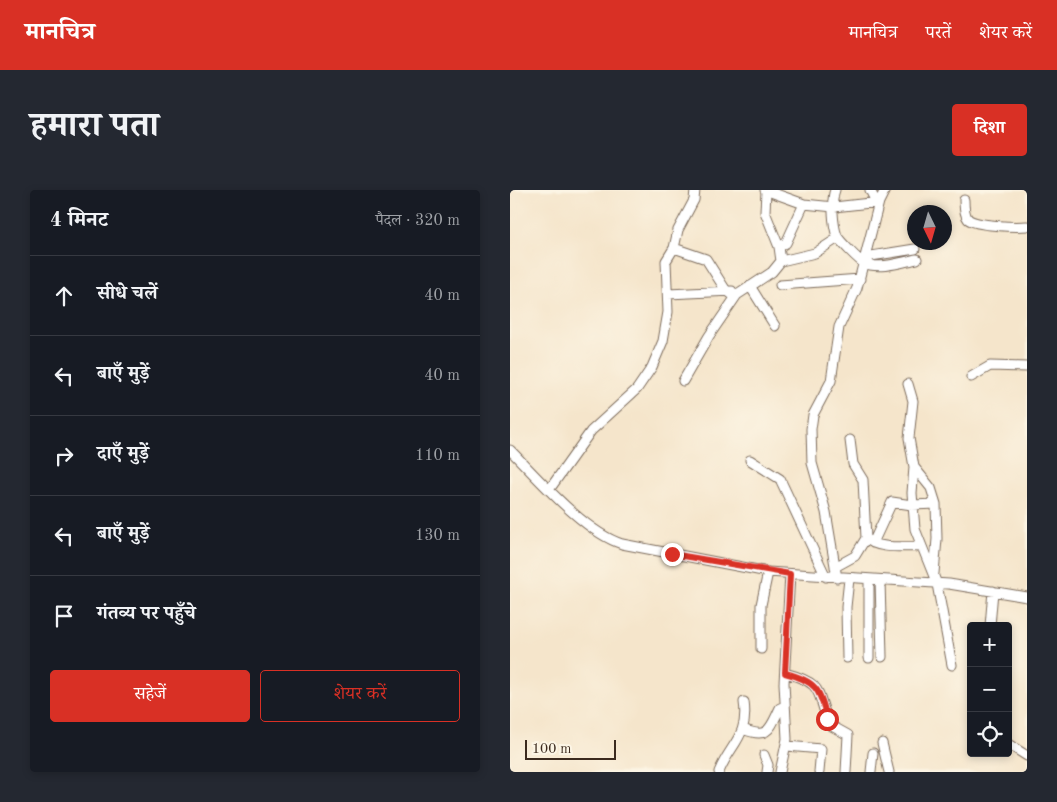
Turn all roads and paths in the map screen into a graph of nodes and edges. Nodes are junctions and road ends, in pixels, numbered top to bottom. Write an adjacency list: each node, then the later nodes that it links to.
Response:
1 (695, 190): 13 (street)
2 (765, 190): 8 (street); 12 (street)
3 (835, 190): 9 (street)
4 (870, 190): 7 (street)
5 (885, 190): 7 (street)
6 (964, 200): 10 (street)
7 (877, 202): 9 (street); 16 (street)
8 (804, 204): 9 (street); 12 (street)
9 (834, 207): 11 (street)
10 (1027, 226)
11 (838, 238): 16 (street); 17 (street)
12 (779, 247): 17 (street)
13 (674, 248): 21 (street); 22 (street)
14 (910, 250): 16 (street)
15 (917, 259): 16 (street)
16 (864, 260): 18 (street)
17 (781, 261): 20 (street)
18 (860, 279): 19 (street); 38 (street)
19 (780, 285)
20 (750, 286): 23 (street); 24 (street)
21 (728, 291): 22 (street); 23 (street)
22 (668, 294): 33 (street)
23 (738, 294): 27 (street)
24 (775, 326)
25 (1027, 368): 26 (street)
26 (971, 377)
27 (683, 381)
28 (908, 384): 32 (street)
29 (850, 440): 36 (street)
30 (510, 450): 33 (street)
31 (750, 460): 41 (street)
32 (914, 467): 34 (street); 35 (street)
33 (549, 490): 39 (street)
34 (936, 504): 35 (street); 46 (street)
35 (912, 505): 36 (street); 37 (street)
36 (869, 540): 37 (street); 38 (street)
37 (922, 547): 46 (street)
38 (835, 567): 42 (street)
39 (768, 572): 40 (street); 50 (street)
40 (790, 574): 41 (street); 55 (street)
41 (826, 577): 42 (street)
42 (837, 578): 43 (street)
43 (849, 579): 44 (street); 52 (street)
44 (869, 580): 45 (street); 53 (street)
45 (880, 580): 46 (street); 51 (street)
46 (936, 580): 47 (street); 54 (street)
47 (993, 591): 48 (street); 49 (street)
48 (1027, 597)
49 (990, 622)
50 (761, 649)
51 (882, 657)
52 (847, 658)
53 (869, 658)
54 (952, 665)
55 (785, 673): 57 (street); 69 (street)
56 (744, 702): 58 (street)
57 (785, 706): 58 (street); 60 (street)
58 (744, 729): 65 (street)
59 (882, 743): 71 (street)
60 (787, 746): 67 (street); 68 (street)
61 (1012, 747): 64 (street)
62 (873, 753): 70 (street)
63 (764, 755): 66 (street)
64 (1027, 756)
65 (719, 772)
66 (767, 772)
67 (780, 772)
68 (819, 772)
69 (846, 772)
70 (871, 772)
71 (890, 772)

